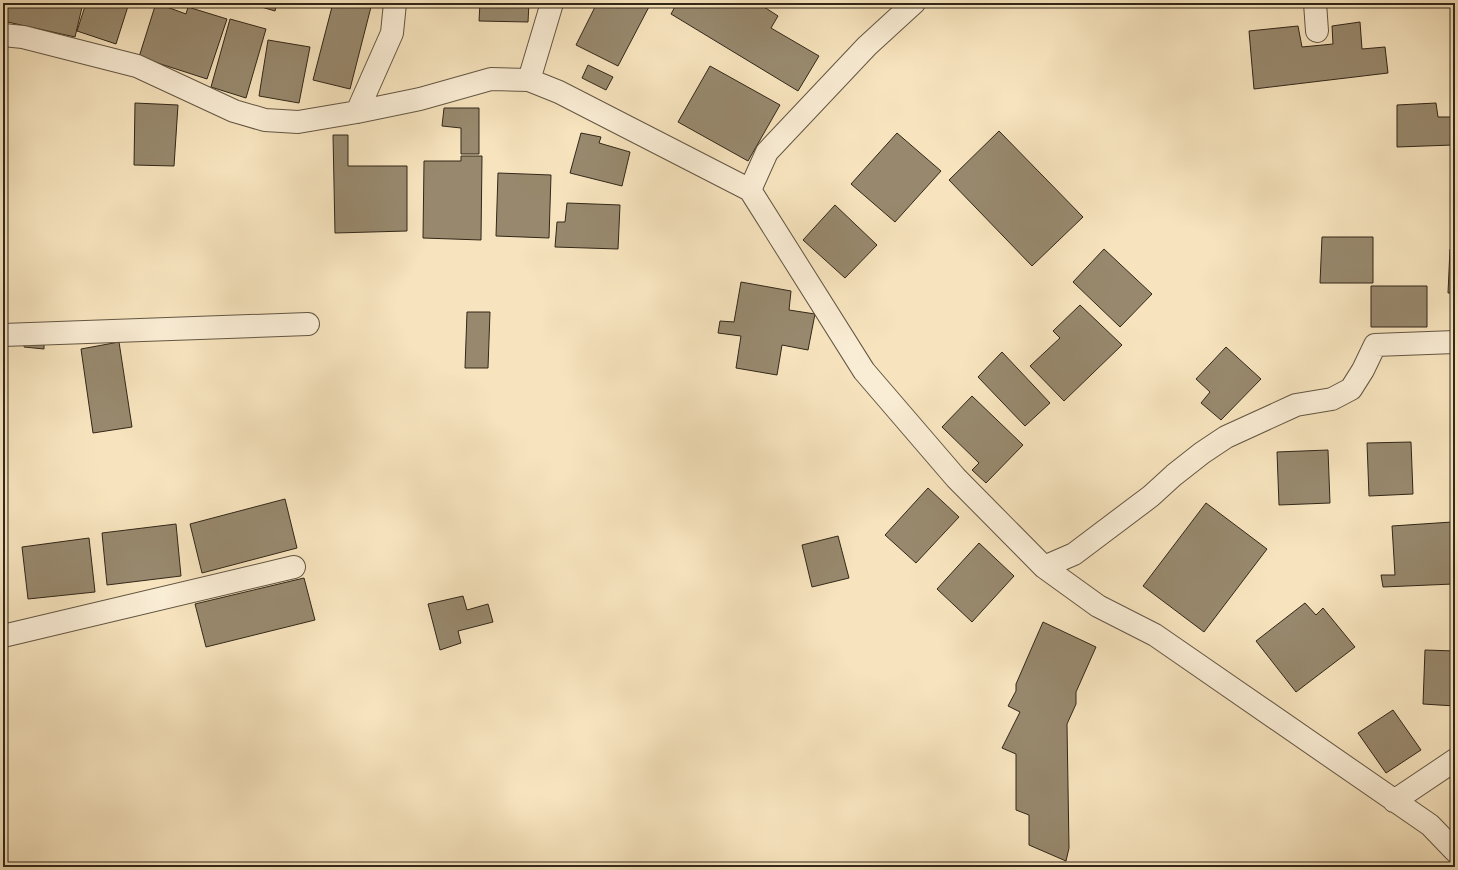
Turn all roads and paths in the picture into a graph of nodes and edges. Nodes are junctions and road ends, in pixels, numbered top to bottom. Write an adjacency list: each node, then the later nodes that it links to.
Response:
1 (395, 3): 8 (street)
2 (552, 3): 7 (street)
3 (914, 3): 9 (street)
4 (1315, 3): 5 (street)
5 (1317, 31)
6 (3, 35): 8 (street)
7 (529, 80): 8 (street); 9 (street)
8 (357, 112)
9 (750, 190): 14 (street)
10 (308, 324): 11 (street)
11 (3, 334)
12 (1455, 342): 14 (street)
13 (294, 567): 15 (street)
14 (1044, 567): 17 (street)
15 (3, 636)
16 (1455, 760): 17 (street)
17 (1394, 801): 18 (street)
18 (1455, 851)

